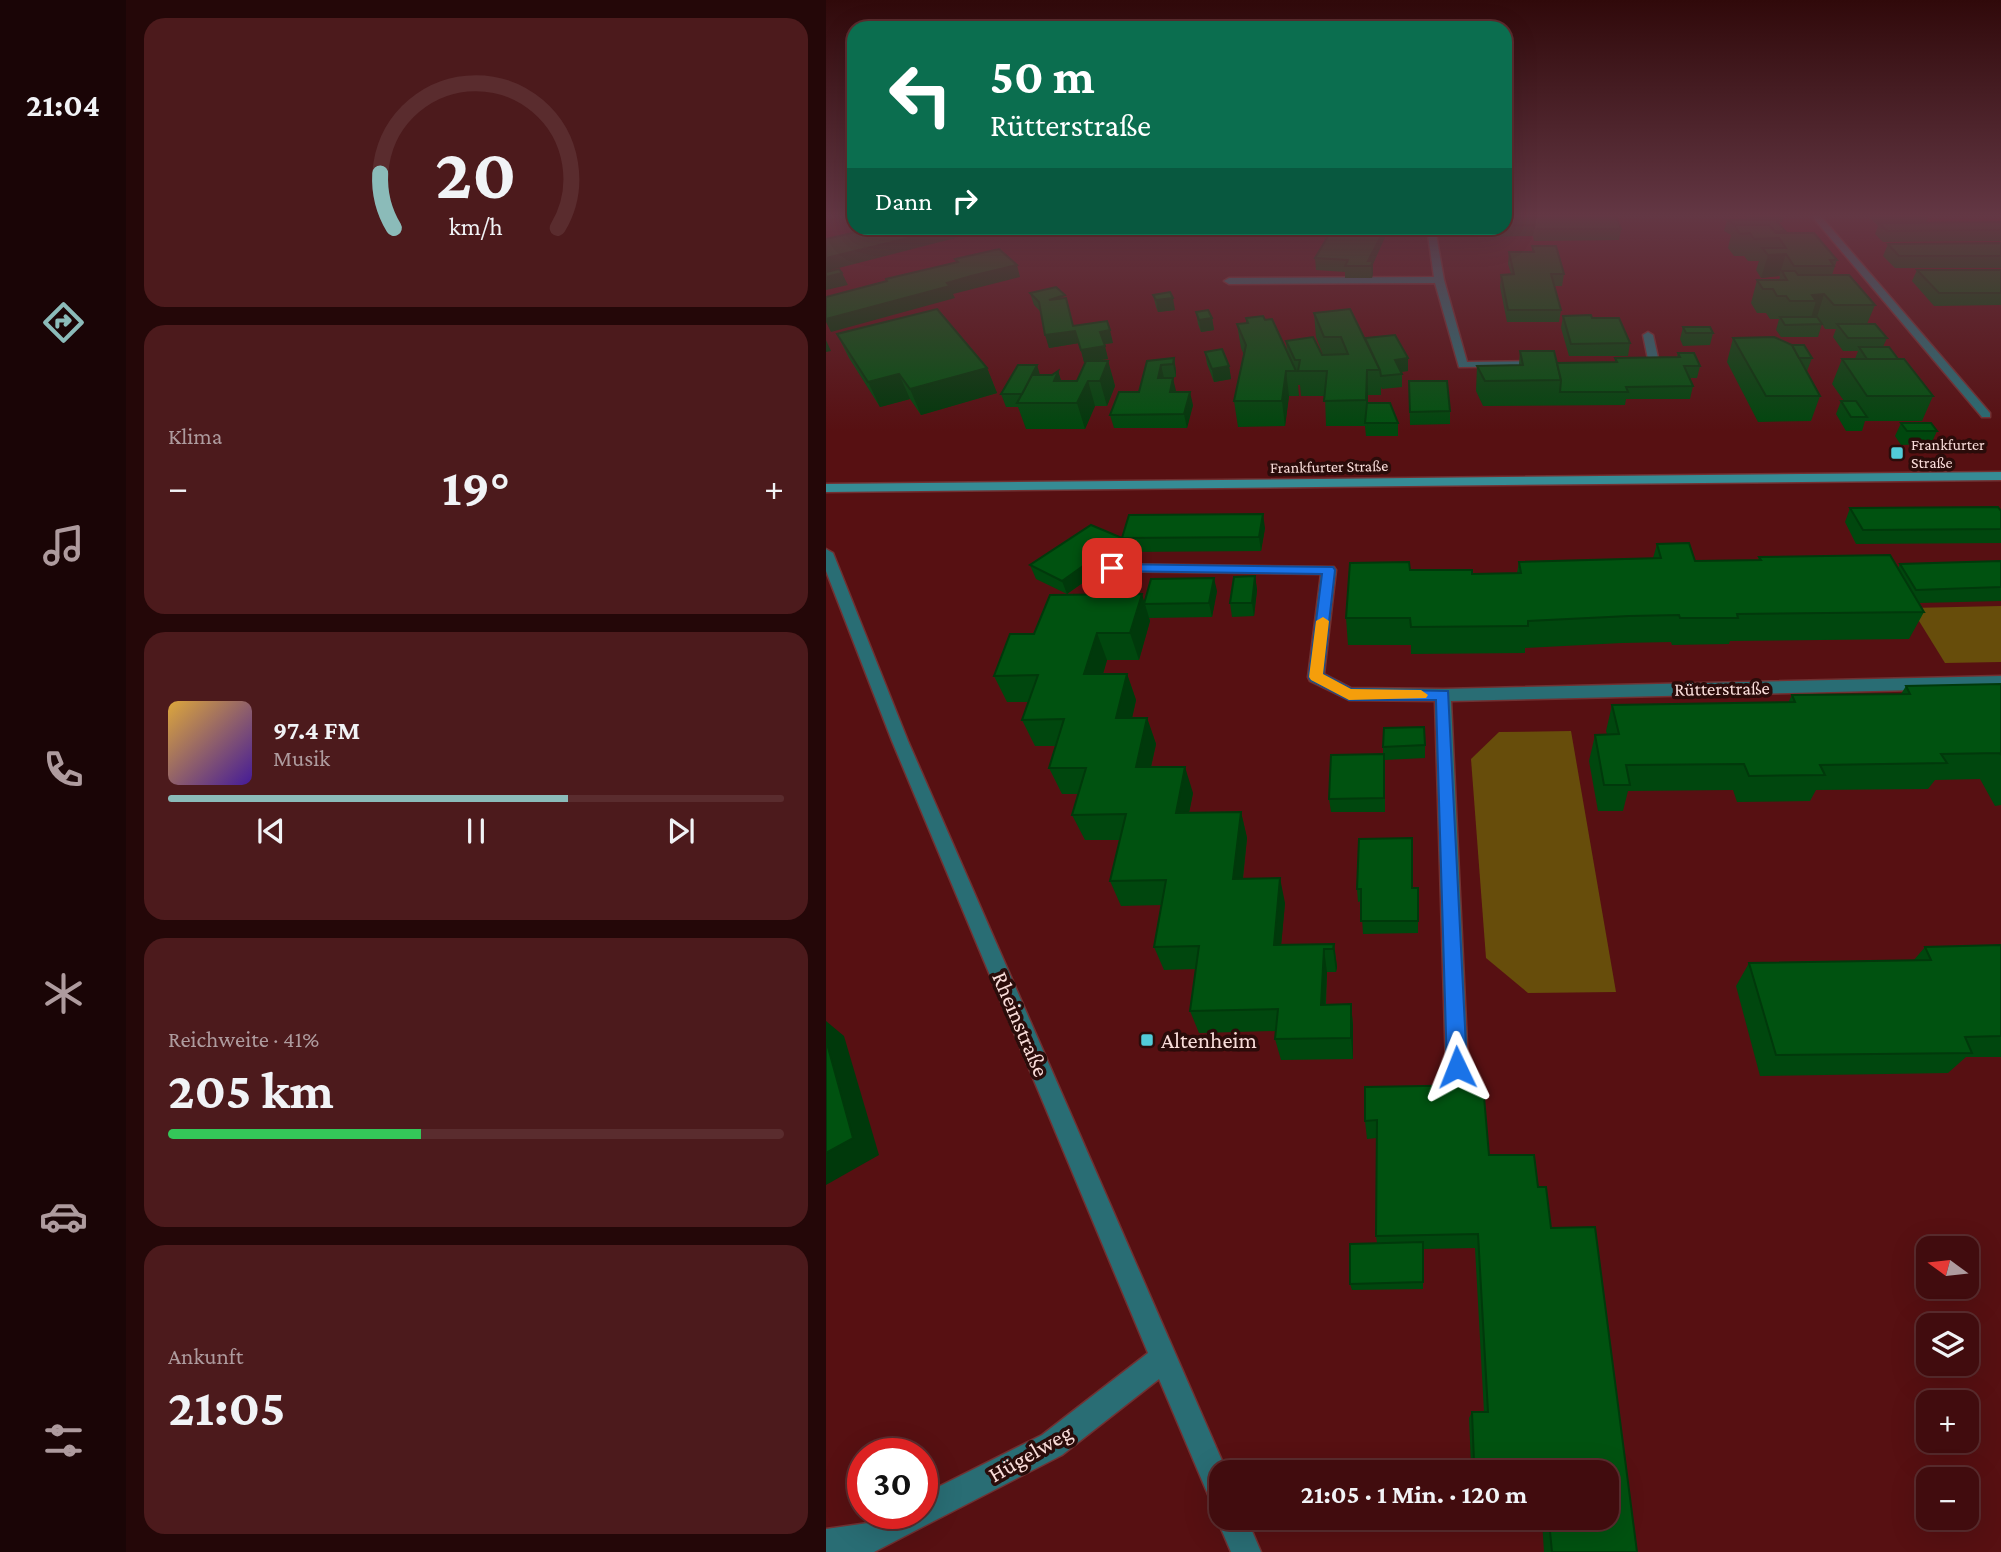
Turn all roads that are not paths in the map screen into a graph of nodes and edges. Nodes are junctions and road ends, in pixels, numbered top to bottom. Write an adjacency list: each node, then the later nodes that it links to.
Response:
1 (1441, 286): 5 (street)
2 (1876, 286): 6 (street)
3 (1648, 335): 4 (street)
4 (1627, 363)
5 (1559, 364)
6 (1986, 415)
7 (2001, 476): 8 (main road, Frankfurter Straße)
8 (826, 488)
9 (826, 553): 14 (street, Rheinstraße)
10 (1112, 568): 12 (street, Rütterstraße)
11 (2001, 682): 12 (street, Rütterstraße)
12 (1443, 695): 13 (street)
13 (1457, 1067)
14 (1164, 1358): 15 (street, Rheinstraße); 16 (street, Hügelweg)
15 (1209, 1464)
16 (938, 1504)
17 (889, 1529): 19 (street, Hügelweg)
18 (1237, 1530): 20 (street)
19 (826, 1544)
20 (1246, 1552)

